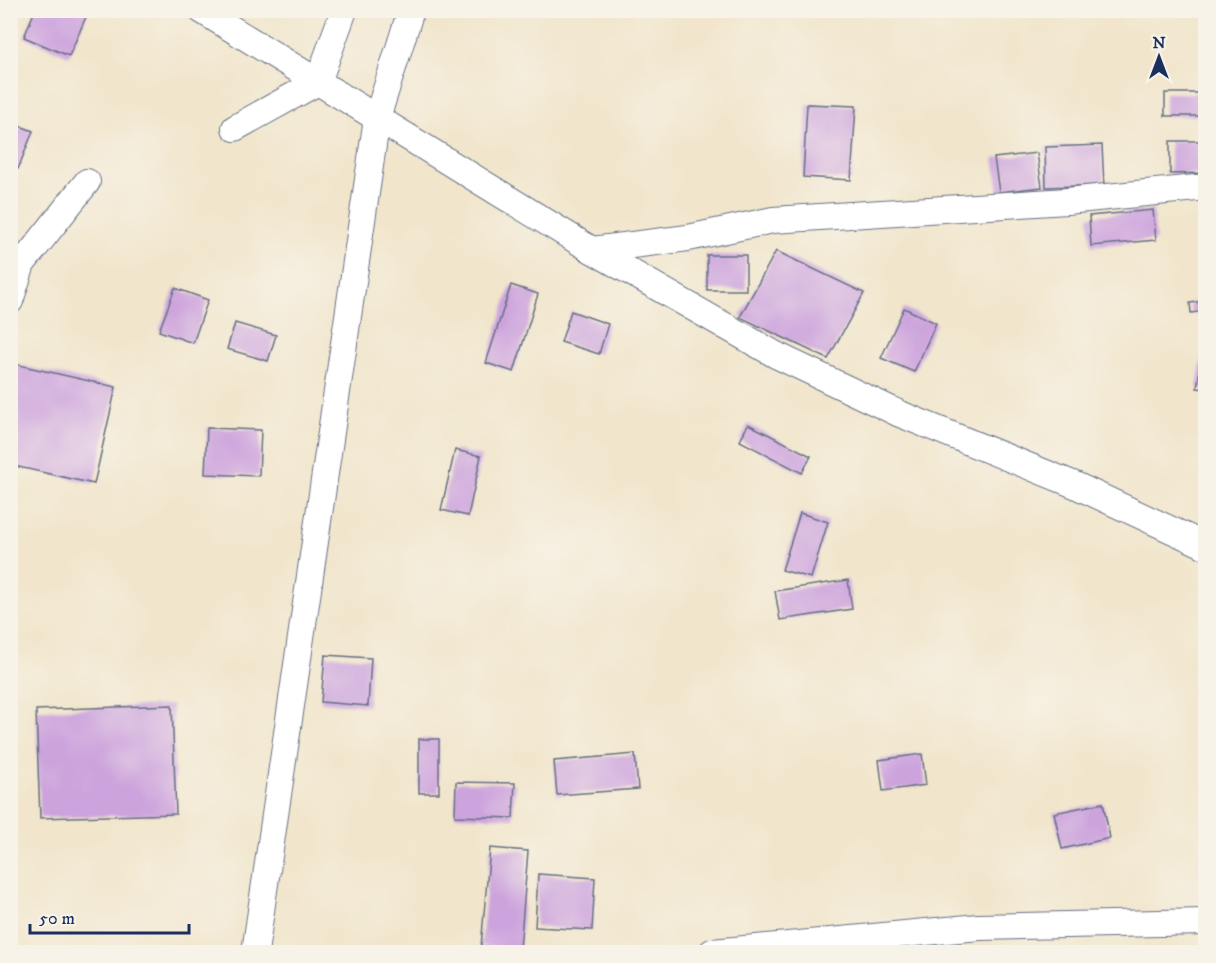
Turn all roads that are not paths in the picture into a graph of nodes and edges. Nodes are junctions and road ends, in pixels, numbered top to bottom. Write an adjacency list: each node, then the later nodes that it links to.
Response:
1 (201, 10): 4 (street)
2 (344, 10): 4 (street)
3 (411, 10): 5 (street)
4 (318, 82): 5 (street); 6 (street)
5 (377, 118): 9 (street); 13 (street)
6 (235, 128)
7 (87, 182): 10 (street)
8 (1206, 187): 9 (street)
9 (592, 250): 11 (street)
10 (10, 301)
11 (1206, 546)
12 (1206, 922): 14 (street)
13 (255, 952)
14 (712, 952)

